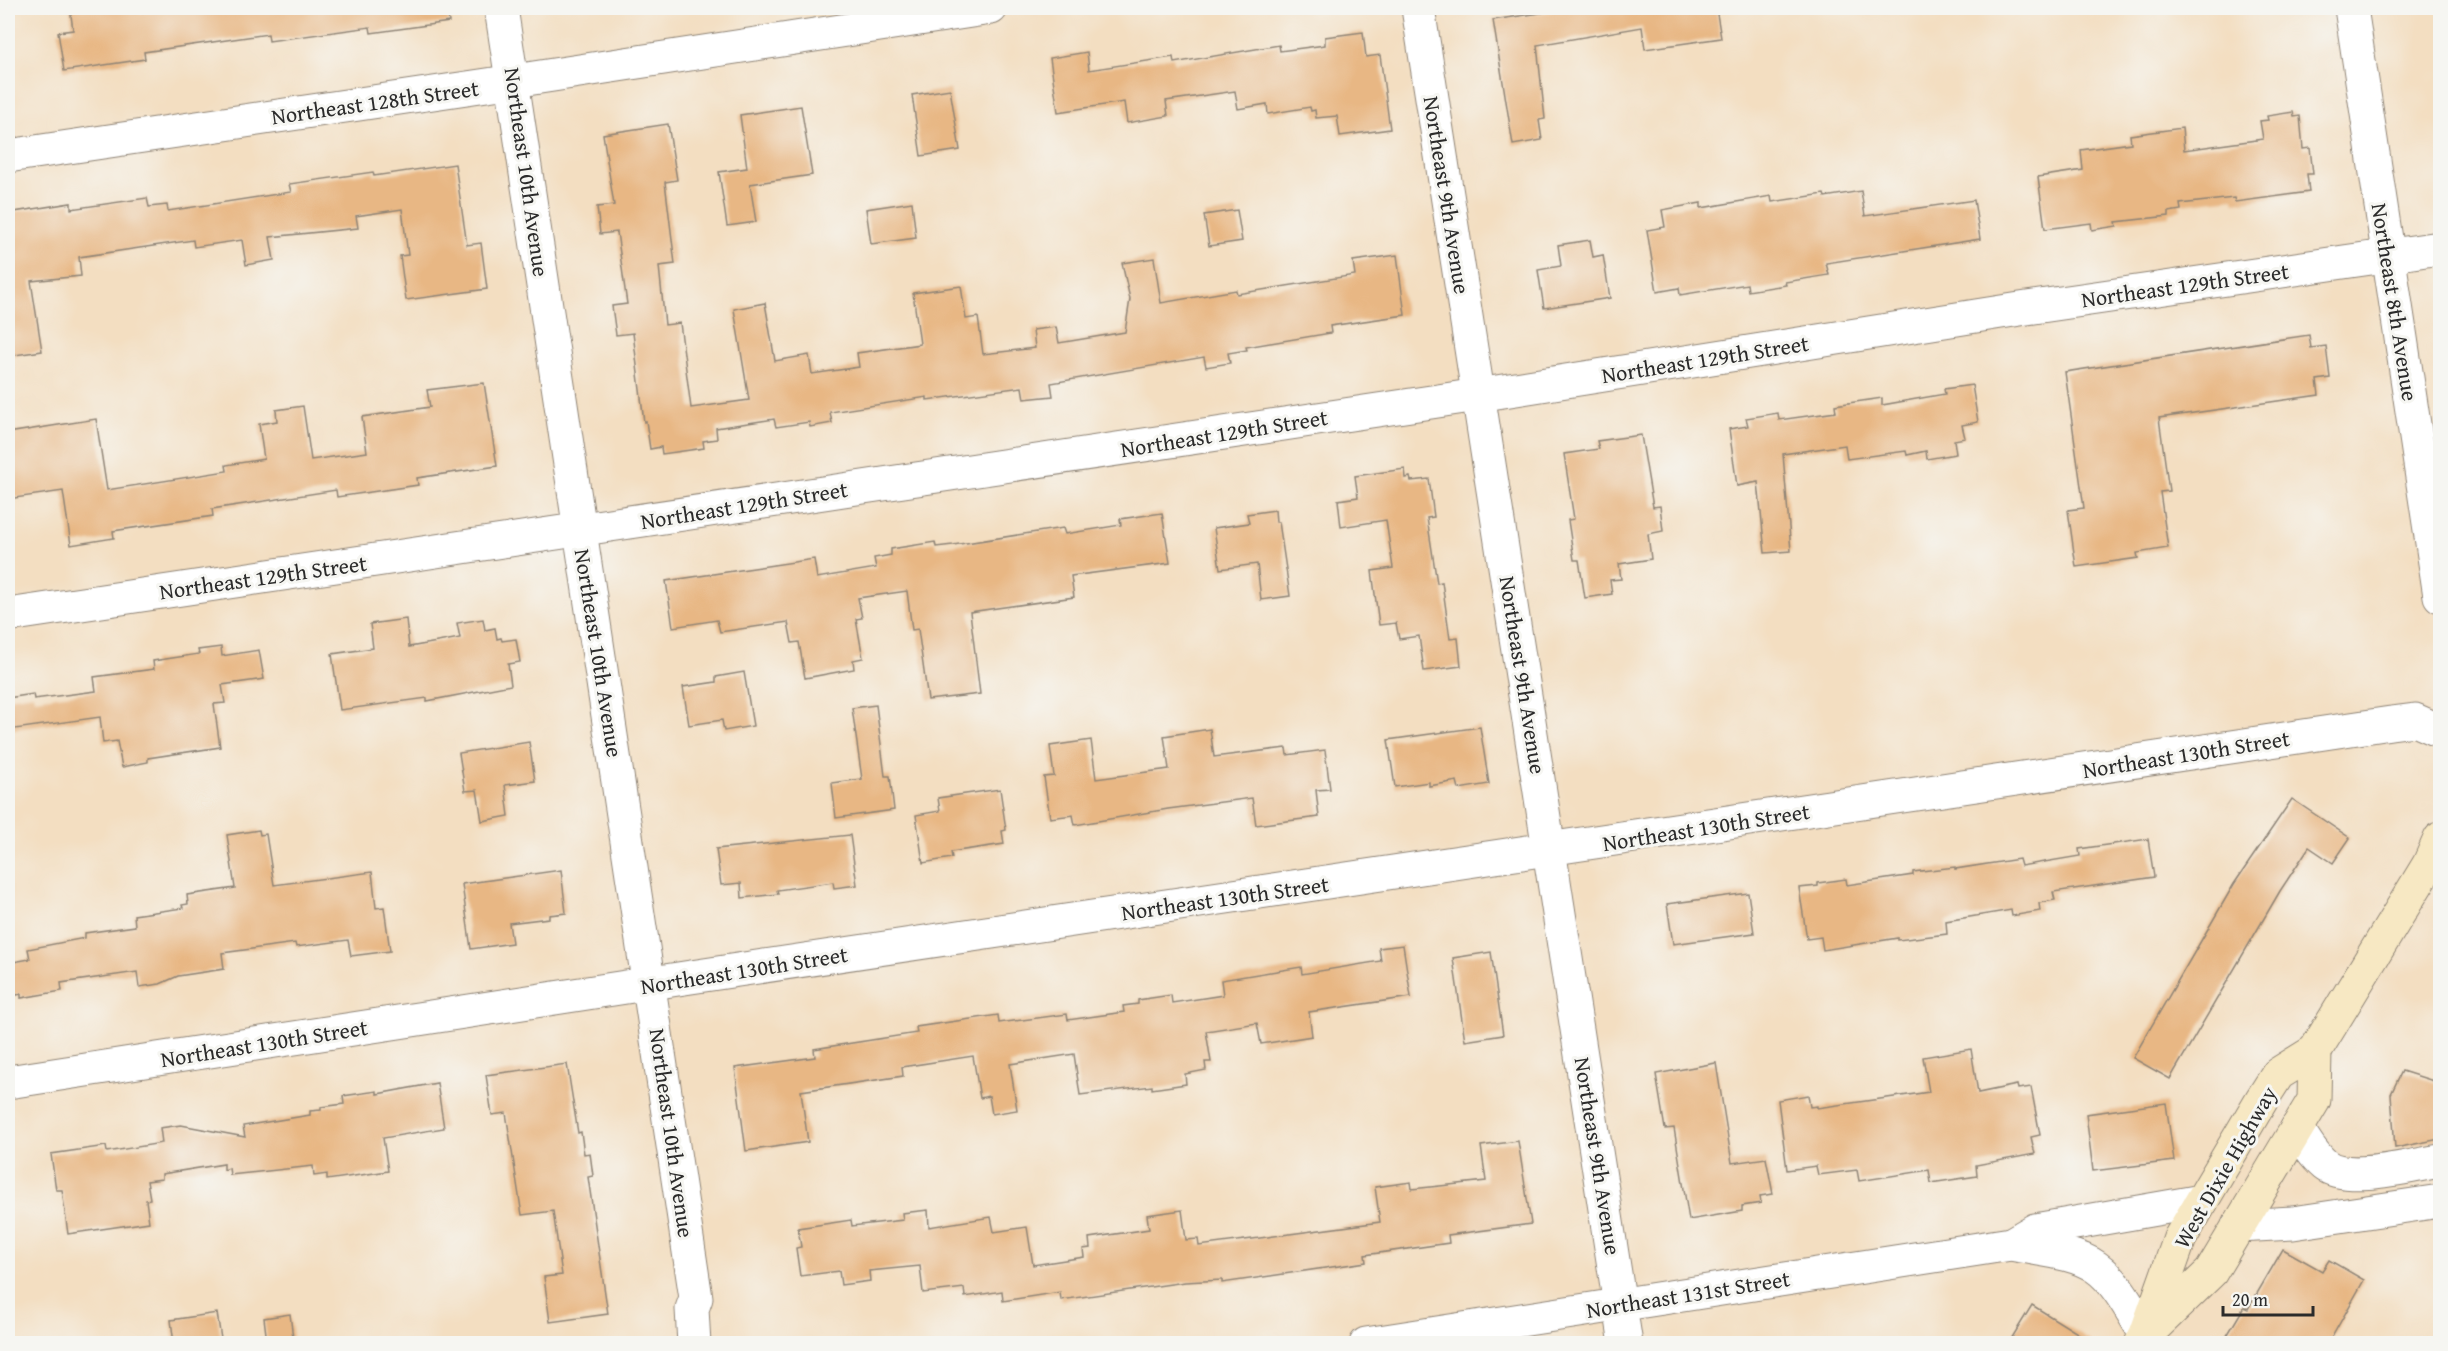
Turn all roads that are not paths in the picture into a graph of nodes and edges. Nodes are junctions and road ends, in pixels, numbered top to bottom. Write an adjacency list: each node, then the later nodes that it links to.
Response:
1 (501, 8): 5 (street, Northeast 10th Avenue)
2 (991, 8): 5 (street, Northeast 128th Street)
3 (1418, 8): 9 (street, Northeast 9th Avenue)
4 (2351, 8): 8 (street, Northeast 8th Avenue)
5 (514, 81): 6 (street, Northeast 128th Street); 10 (street, Northeast 10th Avenue)
6 (8, 156)
7 (2440, 248): 8 (street, Northeast 129th Street)
8 (2388, 256): 9 (street, Northeast 129th Street); 11 (street, Northeast 8th Avenue)
9 (1478, 395): 10 (street, Northeast 129th Street); 15 (street, Northeast 9th Avenue)
10 (580, 530): 12 (street, Northeast 129th Street); 16 (street, Northeast 10th Avenue)
11 (2440, 596)
12 (8, 615)
13 (2440, 730): 15 (street, Northeast 130th Street)
14 (2440, 839): 17 (main road, West Dixie Highway)
15 (1550, 850): 16 (street, Northeast 130th Street); 26 (street, Northeast 9th Avenue)
16 (650, 984): 18 (street, Northeast 130th Street); 25 (street, Northeast 10th Avenue)
17 (2314, 1051): 19 (main road, West Dixie Highway); 21 (main road, West Dixie Highway)
18 (8, 1082)
19 (2297, 1128): 20 (street); 23 (main road, West Dixie Highway)
20 (2440, 1161)
21 (2202, 1201): 24 (street, Northeast 131st Street); 27 (main road, West Dixie Highway)
22 (2440, 1201): 23 (street)
23 (2238, 1226): 27 (main road, West Dixie Highway)
24 (2011, 1244): 26 (street, Northeast 131st Street); 27 (street, Northeast 131st Street)
25 (696, 1298): 28 (street, Northeast 10th Avenue); 29 (street, Northeast 10th Avenue)
26 (1620, 1304): 30 (street, Northeast 131st Street); 31 (street, Northeast 9th Avenue)
27 (2143, 1339)
28 (694, 1344)
29 (711, 1344)
30 (1366, 1344)
31 (1626, 1344)

